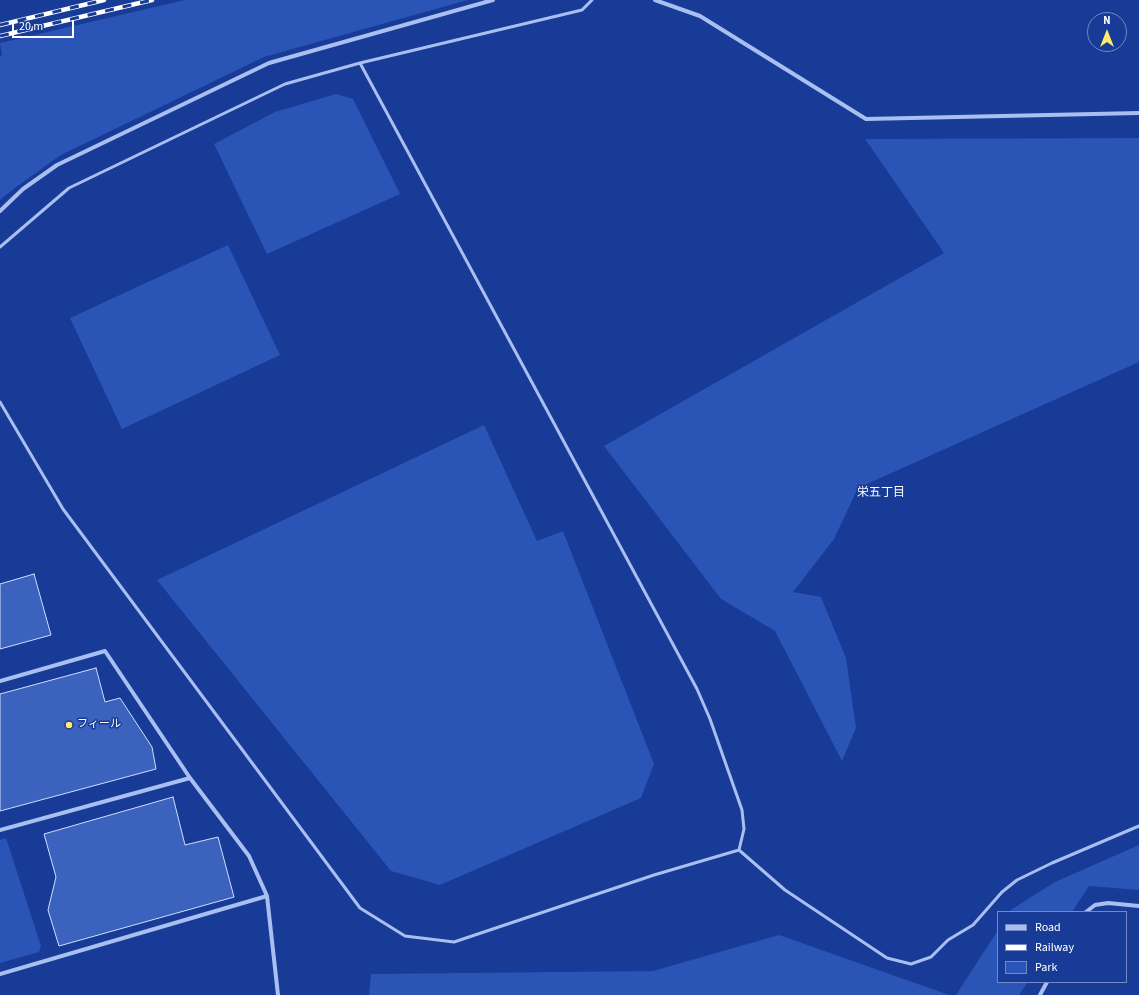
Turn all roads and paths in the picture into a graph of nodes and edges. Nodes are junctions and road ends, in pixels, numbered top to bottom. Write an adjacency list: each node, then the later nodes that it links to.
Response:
1 (494, 0): 6 (street)
2 (592, 0): 4 (lane)
3 (655, 0): 5 (street)
4 (360, 63): 7 (lane); 13 (lane)
5 (1139, 113)
6 (0, 210)
7 (0, 247)
8 (0, 402): 13 (lane)
9 (0, 682): 10 (street)
10 (190, 778): 12 (street); 14 (street)
11 (1139, 826): 13 (lane)
12 (0, 830)
13 (739, 850)
14 (267, 896): 17 (street); 19 (street)
15 (1139, 906): 16 (street)
16 (1087, 911)
17 (0, 974)
18 (1046, 983): 20 (street)
19 (278, 995)
20 (1040, 995)

